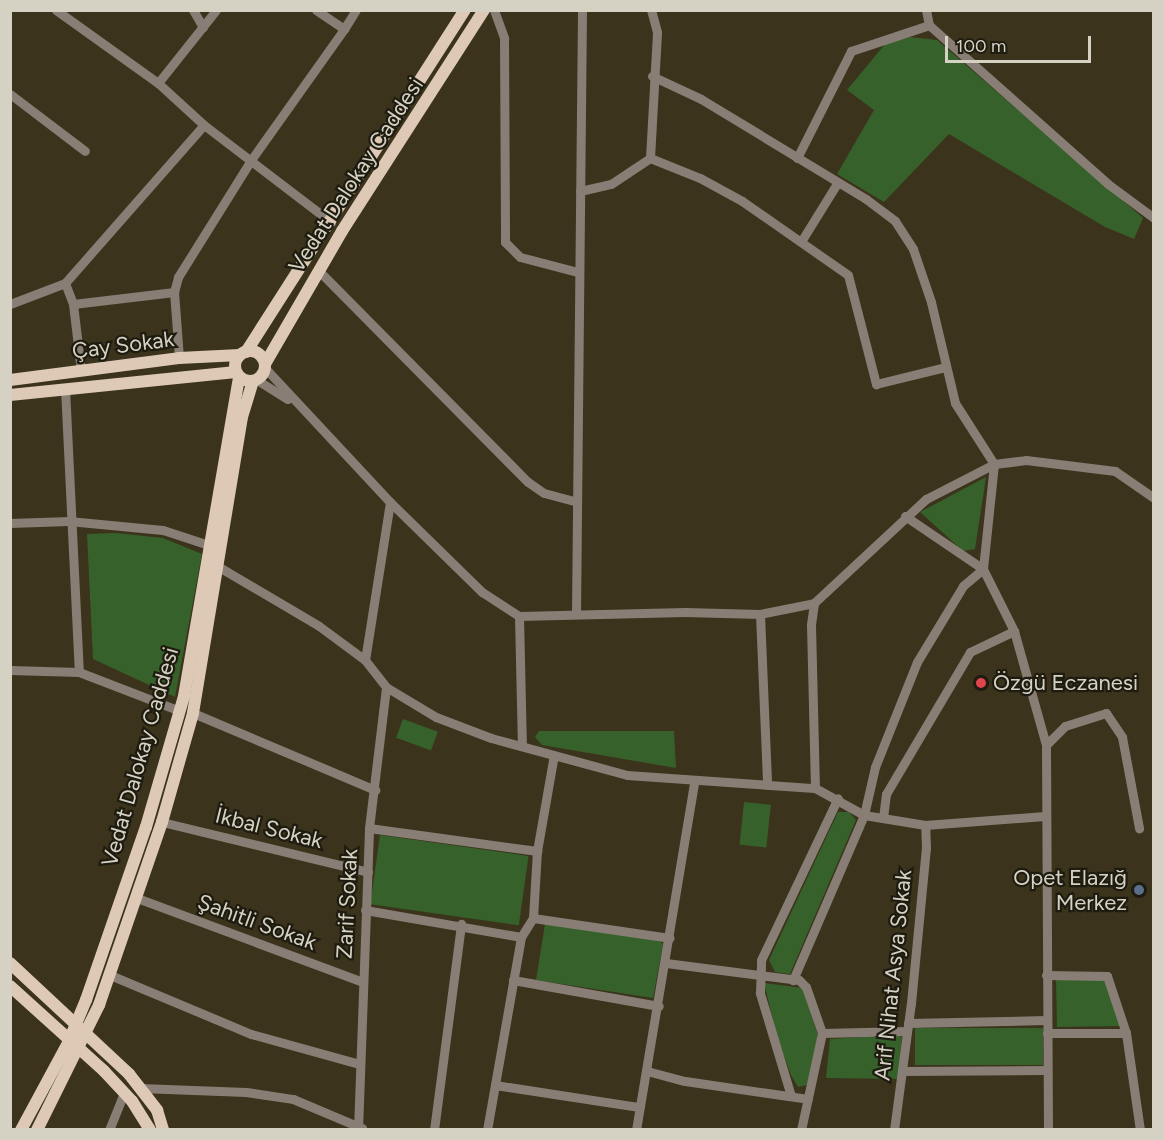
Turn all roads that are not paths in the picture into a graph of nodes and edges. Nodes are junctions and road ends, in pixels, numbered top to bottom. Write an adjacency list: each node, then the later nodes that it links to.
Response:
1 (56, 10): 16 (street)
2 (193, 10): 13 (street)
3 (216, 10): 13 (street)
4 (316, 10): 14 (street)
5 (356, 10): 14 (street)
6 (465, 10): 26 (main road)
7 (483, 10): 28 (main road, Vedat Dalokay Caddesi)
8 (494, 10): 29 (street)
9 (582, 10): 24 (street)
10 (651, 10): 15 (street)
11 (926, 10): 12 (street)
12 (929, 25): 21 (street); 25 (street)
13 (203, 27): 16 (street)
14 (344, 29): 22 (street)
15 (652, 76): 20 (street); 21 (street)
16 (158, 83): 18 (street)
17 (10, 94): 19 (street)
18 (204, 125): 22 (street); 30 (street)
19 (85, 151)
20 (650, 158): 24 (street); 27 (street)
21 (797, 158): 23 (street)
22 (251, 160): 26 (street); 31 (street)
23 (838, 182): 27 (street); 37 (street)
24 (580, 191): 29 (street)
25 (1154, 218)
26 (331, 222): 34 (main road)
27 (802, 240): 37 (street)
28 (318, 270): 36 (main road, Vedat Dalokay Caddesi); 47 (street)
29 (578, 272): 47 (street)
30 (65, 283): 32 (street); 33 (street)
31 (174, 292): 33 (street); 35 (street)
32 (10, 304)
33 (73, 304): 38 (street)
34 (243, 353): 35 (main road, Çay Sokak); 36 (main road); 39 (main road, Vedat Dalokay Caddesi)
35 (179, 358): 38 (main road, Çay Sokak)
36 (265, 366): 41 (main road, Vedat Dalokay Caddesi); 44 (street)
37 (946, 367): 45 (street)
38 (81, 371): 40 (main road, Çay Sokak)
39 (238, 375): 41 (main road); 42 (main road, Çay Sokak); 52 (main road, Vedat Dalokay Caddesi)
40 (10, 380)
41 (255, 381): 44 (street); 53 (main road, Vedat Dalokay Caddesi)
42 (65, 388): 43 (main road, Çay Sokak); 50 (street)
43 (10, 395)
44 (298, 405): 48 (street)
45 (994, 464): 46 (street); 49 (street); 54 (street)
46 (1154, 498)
47 (574, 501): 56 (street)
48 (390, 502): 58 (street); 60 (street)
49 (905, 516): 54 (street); 55 (street)
50 (69, 521): 51 (street); 52 (street); 62 (street)
51 (10, 523)
52 (209, 545): 64 (main road, Vedat Dalokay Caddesi)
53 (219, 567): 60 (street); 65 (main road, Vedat Dalokay Caddesi)
54 (983, 569): 59 (street); 74 (street)
55 (814, 603): 57 (street); 71 (street)
56 (576, 614): 57 (street); 58 (street)
57 (759, 614): 70 (street)
58 (519, 616): 67 (street)
59 (1014, 631): 66 (street); 76 (street)
60 (365, 660): 63 (street)
61 (10, 670): 62 (street)
62 (79, 672): 64 (street)
63 (386, 687): 67 (street); 72 (street, Zarif Sokak)
64 (180, 711): 100 (main road, Vedat Dalokay Caddesi)
65 (193, 713): 72 (street); 77 (main road, Vedat Dalokay Caddesi)
66 (1046, 745): 75 (street); 80 (street)
67 (522, 746): 68 (street)
68 (554, 755): 69 (street); 81 (street)
69 (694, 782): 70 (street); 88 (street)
70 (767, 783): 71 (street)
71 (815, 788): 73 (street)
72 (375, 790): 79 (street, Zarif Sokak)
73 (838, 798): 74 (street); 92 (street)
74 (864, 816): 76 (street); 95 (street)
75 (1045, 816): 78 (street); 93 (street)
76 (883, 818): 78 (street)
77 (162, 822): 82 (street, İkbal Sokak); 83 (main road, Vedat Dalokay Caddesi)
78 (925, 825): 101 (street, Arif Nihat Asya Sokak)
79 (369, 828): 81 (street); 82 (street, Zarif Sokak)
80 (1139, 828)
81 (537, 851): 85 (street)
82 (368, 872): 84 (street, Zarif Sokak)
83 (137, 898): 91 (main road, Vedat Dalokay Caddesi); 96 (street, Şahitli Sokak)
84 (365, 910): 86 (street); 96 (street, Zarif Sokak)
85 (533, 918): 87 (street); 88 (street)
86 (461, 924): 87 (street); 124 (street)
87 (521, 937): 94 (street)
88 (670, 938): 90 (street)
89 (10, 963): 100 (main road)
90 (666, 963): 92 (street); 98 (street)
91 (110, 975): 102 (main road, Vedat Dalokay Caddesi); 108 (street)
92 (761, 975): 95 (street); 115 (street)
93 (1046, 975): 99 (street); 105 (street)
94 (513, 980): 98 (street); 112 (street)
95 (793, 980): 103 (street)
96 (363, 982): 108 (street, Zarif Sokak)
97 (10, 986): 106 (main road)
98 (659, 1006): 110 (street)
99 (1047, 1020): 101 (street); 104 (street)
100 (77, 1022): 102 (main road); 106 (main road, Vedat Dalokay Caddesi)
101 (907, 1027): 103 (street); 111 (street, Arif Nihat Asya Sokak)
102 (87, 1033): 107 (main road, Vedat Dalokay Caddesi); 113 (main road)
103 (822, 1033): 116 (street)
104 (1047, 1033): 105 (street); 109 (street)
105 (1126, 1033): 130 (street)
106 (68, 1043): 107 (main road); 119 (main road, Vedat Dalokay Caddesi)
107 (79, 1052): 114 (main road); 120 (main road, Vedat Dalokay Caddesi)
108 (359, 1064): 118 (street, Zarif Sokak)
109 (1047, 1070): 111 (street); 129 (street)
110 (647, 1071): 115 (street); 117 (street)
111 (902, 1071): 128 (street, Arif Nihat Asya Sokak)
112 (495, 1086): 117 (street); 125 (street)
113 (140, 1088): 118 (street); 123 (main road)
114 (124, 1093): 121 (street); 122 (main road)
115 (790, 1096): 116 (street)
116 (808, 1099): 127 (street)
117 (639, 1107): 126 (street)
118 (360, 1128)
119 (21, 1130)
120 (37, 1130)
121 (109, 1130)
122 (150, 1130)
123 (163, 1130)
124 (434, 1130)
125 (487, 1130)
126 (636, 1130)
127 (801, 1130)
128 (894, 1130)
129 (1048, 1130)
130 (1140, 1130)

